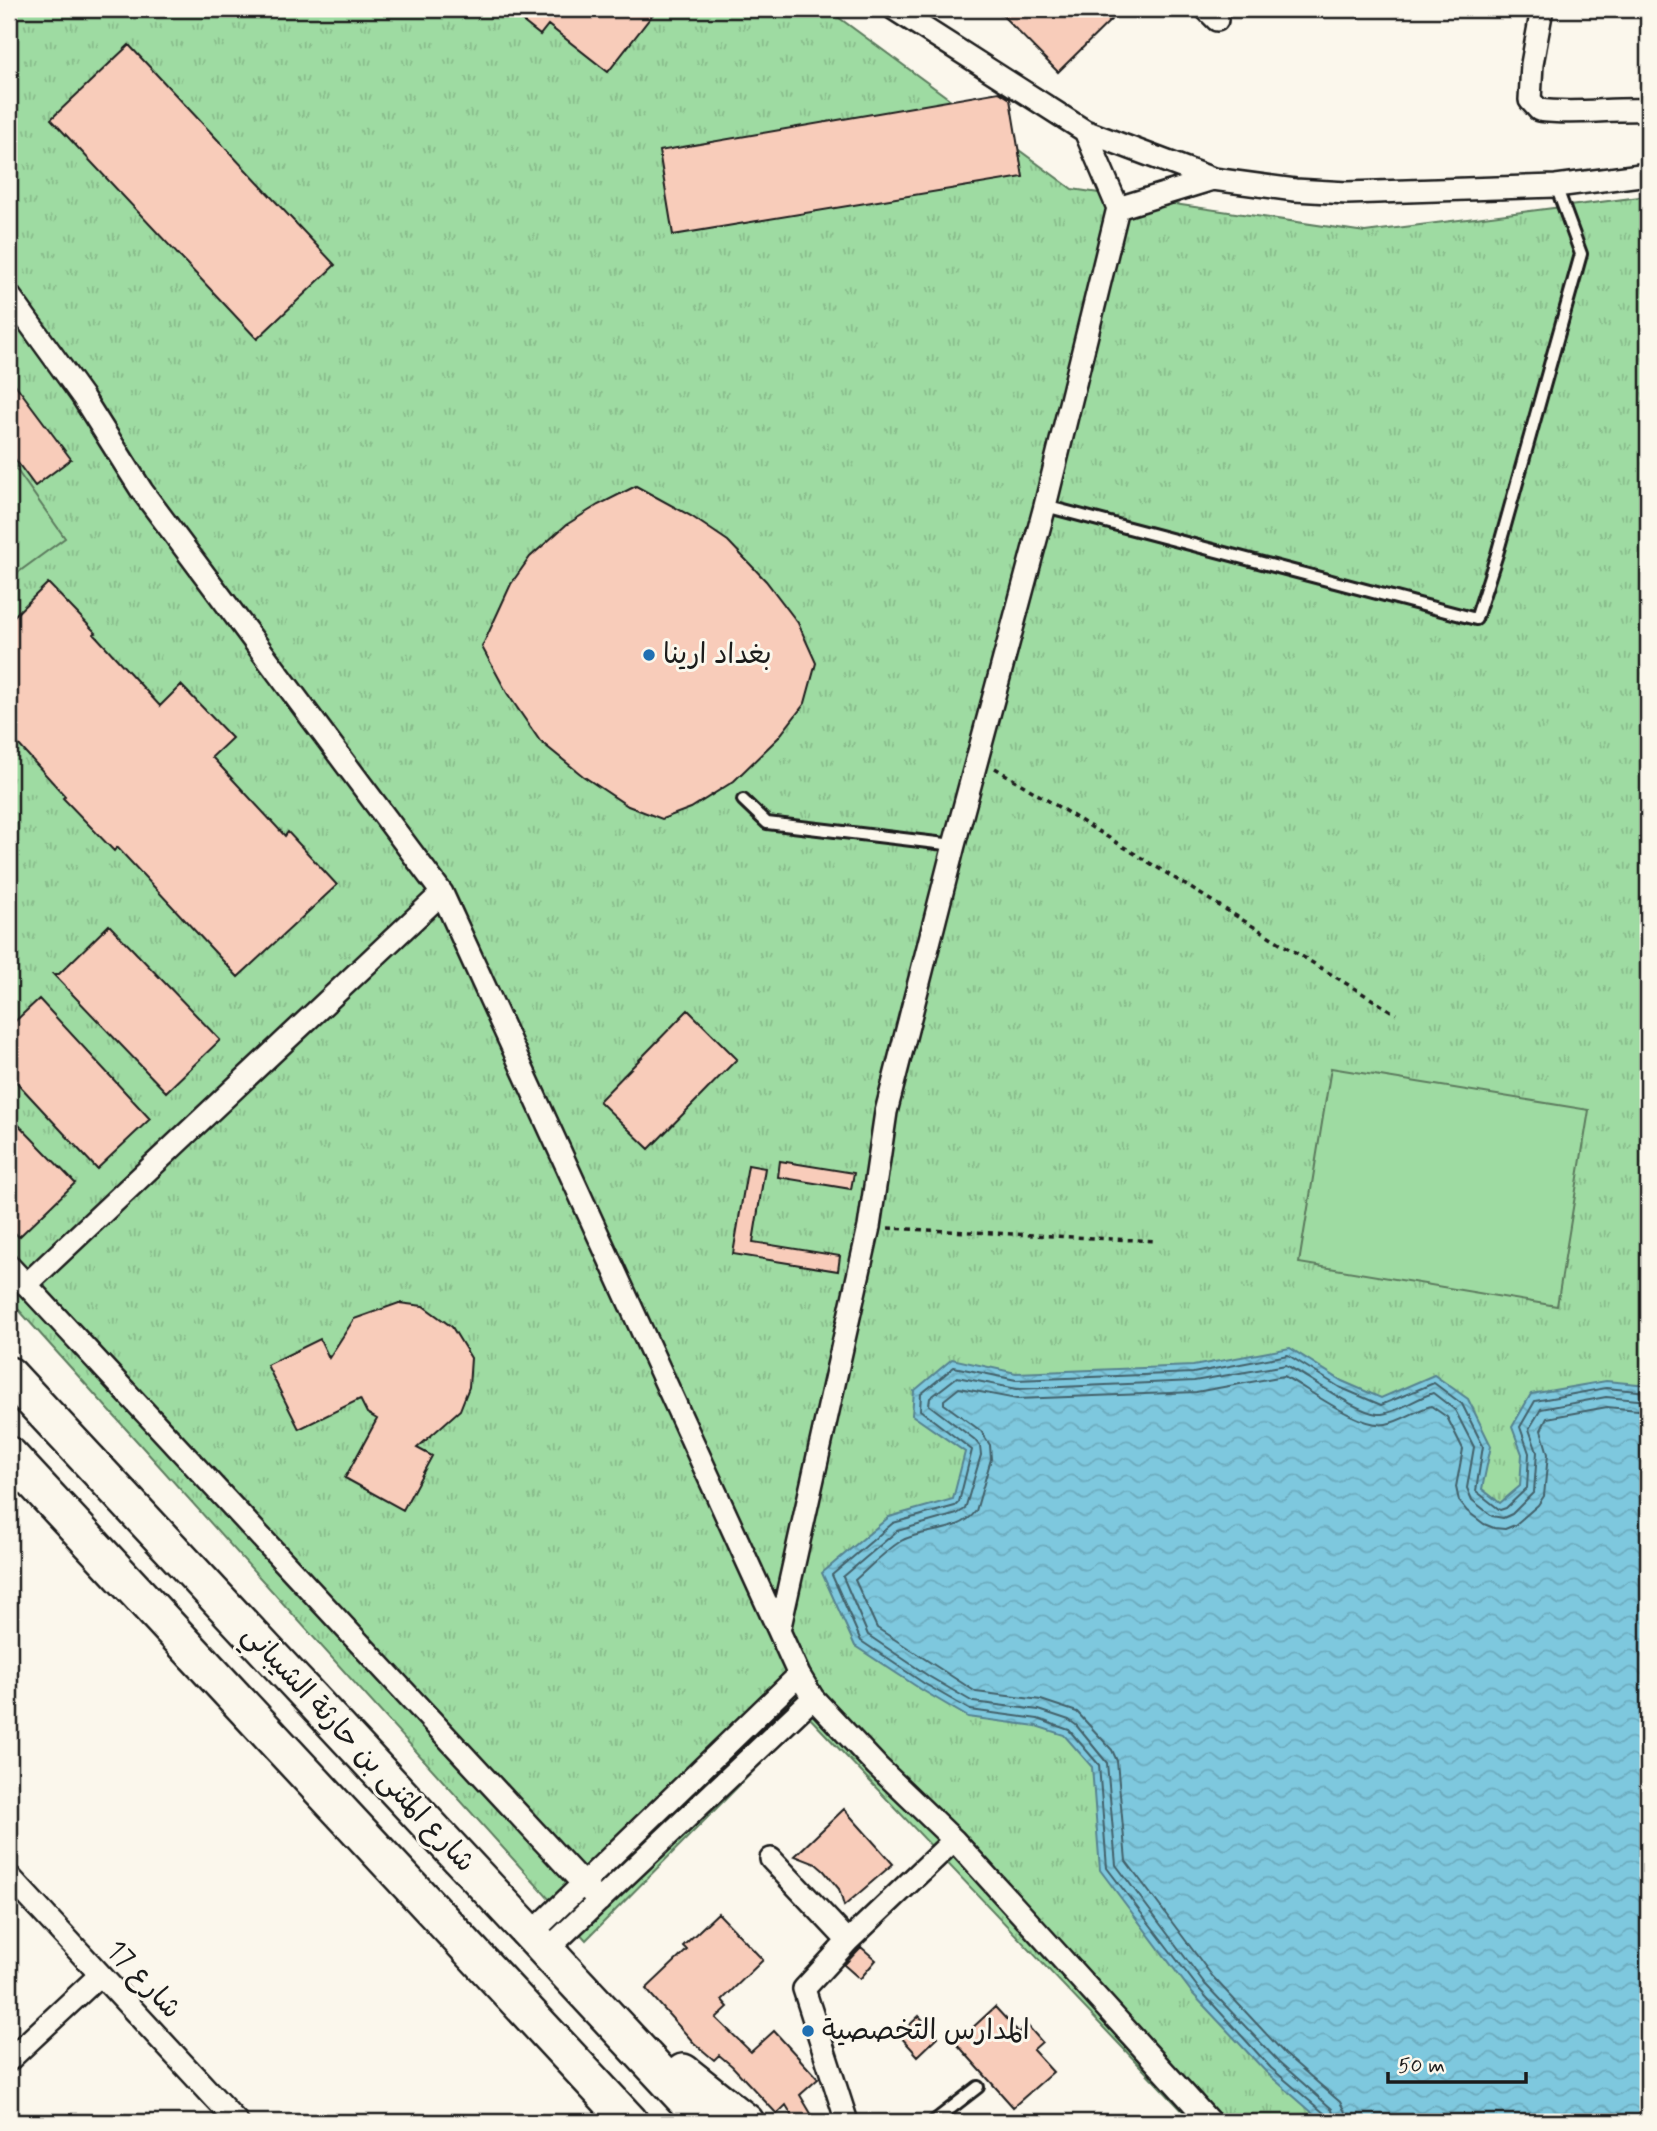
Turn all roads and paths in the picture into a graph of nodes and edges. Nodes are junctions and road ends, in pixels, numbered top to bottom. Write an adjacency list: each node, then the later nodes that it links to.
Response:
1 (894, 9): 4 (street)
2 (1542, 9): 3 (street)
3 (1648, 110)
4 (1085, 131): 6 (street); 8 (street)
5 (1648, 174): 7 (street)
6 (1213, 178): 7 (street); 8 (street)
7 (1556, 186): 10 (lane)
8 (1118, 208): 10 (street)
9 (9, 295): 14 (street)
10 (1045, 506): 11 (street)
11 (978, 758): 13 (street); 15 (path)
12 (743, 800): 13 (lane)
13 (954, 845): 16 (street)
14 (442, 894): 19 (street); 22 (street)
15 (1396, 1014)
16 (869, 1227): 17 (path); 22 (street)
17 (1156, 1241)
18 (9, 1266): 19 (street)
19 (26, 1285): 28 (street)
20 (9, 1376): 31 (main road, شارع المثنى بن حارثة الشيباني)
21 (9, 1455): 34 (main road, شارع المثنى بن حارثة الشيباني)
22 (779, 1631): 23 (street)
23 (799, 1675): 24 (street); 28 (street)
24 (813, 1698): 25 (street); 29 (street)
25 (954, 1840): 30 (street); 44 (street)
26 (771, 1859): 30 (street)
27 (9, 1876): 32 (street, شارع 17)
28 (583, 1884): 29 (street); 31 (street)
29 (599, 1901): 31 (street)
30 (848, 1941): 42 (street)
31 (539, 1942): 33 (main road, شارع المثنى بن حارثة الشيباني)
32 (100, 1975): 35 (street); 37 (street, شارع 17)
33 (587, 1995): 40 (main road, شارع المثنى بن حارثة الشيباني); 41 (main road)
34 (518, 2001): 38 (main road); 39 (main road, شارع المثنى بن حارثة الشيباني)
35 (9, 2060)
36 (978, 2087): 43 (lane)
37 (237, 2122)
38 (603, 2122)
39 (631, 2122)
40 (706, 2122)
41 (746, 2122)
42 (847, 2122)
43 (933, 2122)
44 (1210, 2122)

